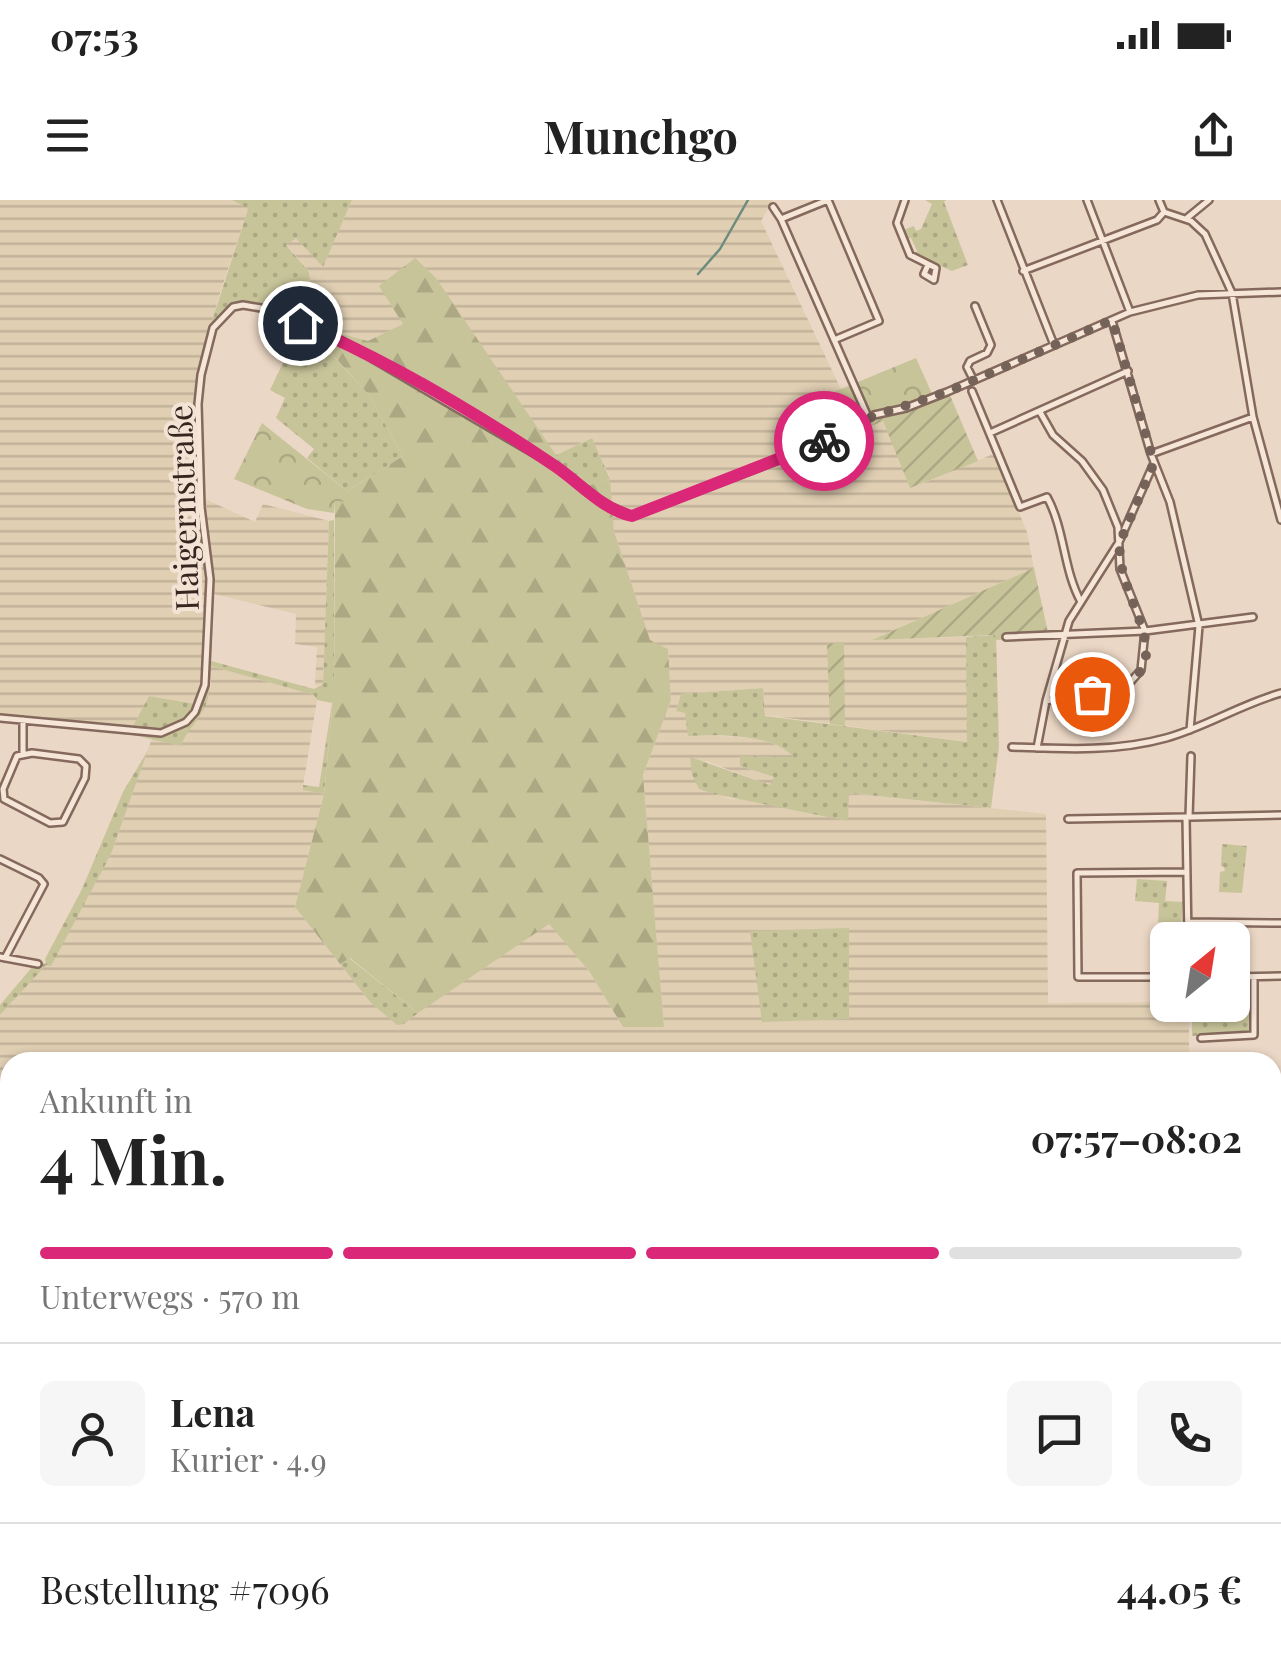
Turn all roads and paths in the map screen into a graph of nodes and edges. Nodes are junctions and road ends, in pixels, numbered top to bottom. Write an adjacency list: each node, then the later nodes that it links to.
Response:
1 (828, 200): 10 (street); 19 (street)
2 (905, 200): 12 (street)
3 (997, 200): 13 (street)
4 (1087, 200): 11 (street)
5 (1159, 200): 8 (street)
6 (1209, 200): 9 (street)
7 (773, 207): 10 (street)
8 (1164, 212): 9 (street); 11 (street)
9 (1187, 218): 14 (street)
10 (781, 219): 19 (street)
11 (1104, 242): 13 (street); 17 (street)
12 (928, 264)
13 (1023, 272): 20 (street)
14 (1232, 292): 15 (street); 17 (street); 26 (street)
15 (1281, 292)
16 (976, 306): 22 (street)
17 (1130, 312): 18 (street)
18 (1112, 320): 20 (street); 21 (street)
19 (834, 340): 25 (street)
20 (1054, 344): 22 (street)
21 (1128, 371): 24 (street); 28 (street)
22 (972, 380): 25 (street)
23 (972, 391): 27 (street)
24 (1040, 412): 27 (street); 31 (street)
25 (868, 417): 41 (street, Haigernstraße)
26 (1253, 417): 28 (street); 30 (street)
27 (990, 433): 32 (street)
28 (1150, 454): 29 (street)
29 (1154, 463): 31 (street); 34 (street)
30 (1281, 520)
31 (1120, 542): 32 (street); 35 (street)
32 (1081, 602): 36 (street)
33 (1254, 617): 34 (street)
34 (1199, 626): 35 (street); 42 (street)
35 (1145, 631): 36 (street); 39 (street)
36 (1064, 634): 37 (street); 39 (street)
37 (1006, 637)
38 (1281, 694): 42 (street)
39 (1046, 701): 44 (street)
40 (0, 718): 41 (street, Haigernstraße)
41 (23, 720): 45 (street)
42 (1190, 730): 44 (street)
43 (1012, 747): 44 (street)
44 (1037, 748)
45 (24, 753): 47 (street); 47 (street)
46 (1191, 756): 49 (street)
47 (2, 801)
48 (1281, 815): 49 (street)
49 (1189, 817): 50 (street); 52 (street)
50 (1068, 818)
51 (0, 860): 56 (street)
52 (1187, 872): 53 (street); 58 (street)
53 (1188, 922)
54 (1250, 923): 55 (street)
55 (1281, 924)
56 (2, 958): 57 (street)
57 (38, 964)
58 (1150, 976)
59 (1250, 976): 60 (street)
60 (1254, 976): 61 (street); 62 (street)
61 (1281, 978)
62 (1201, 1038)

